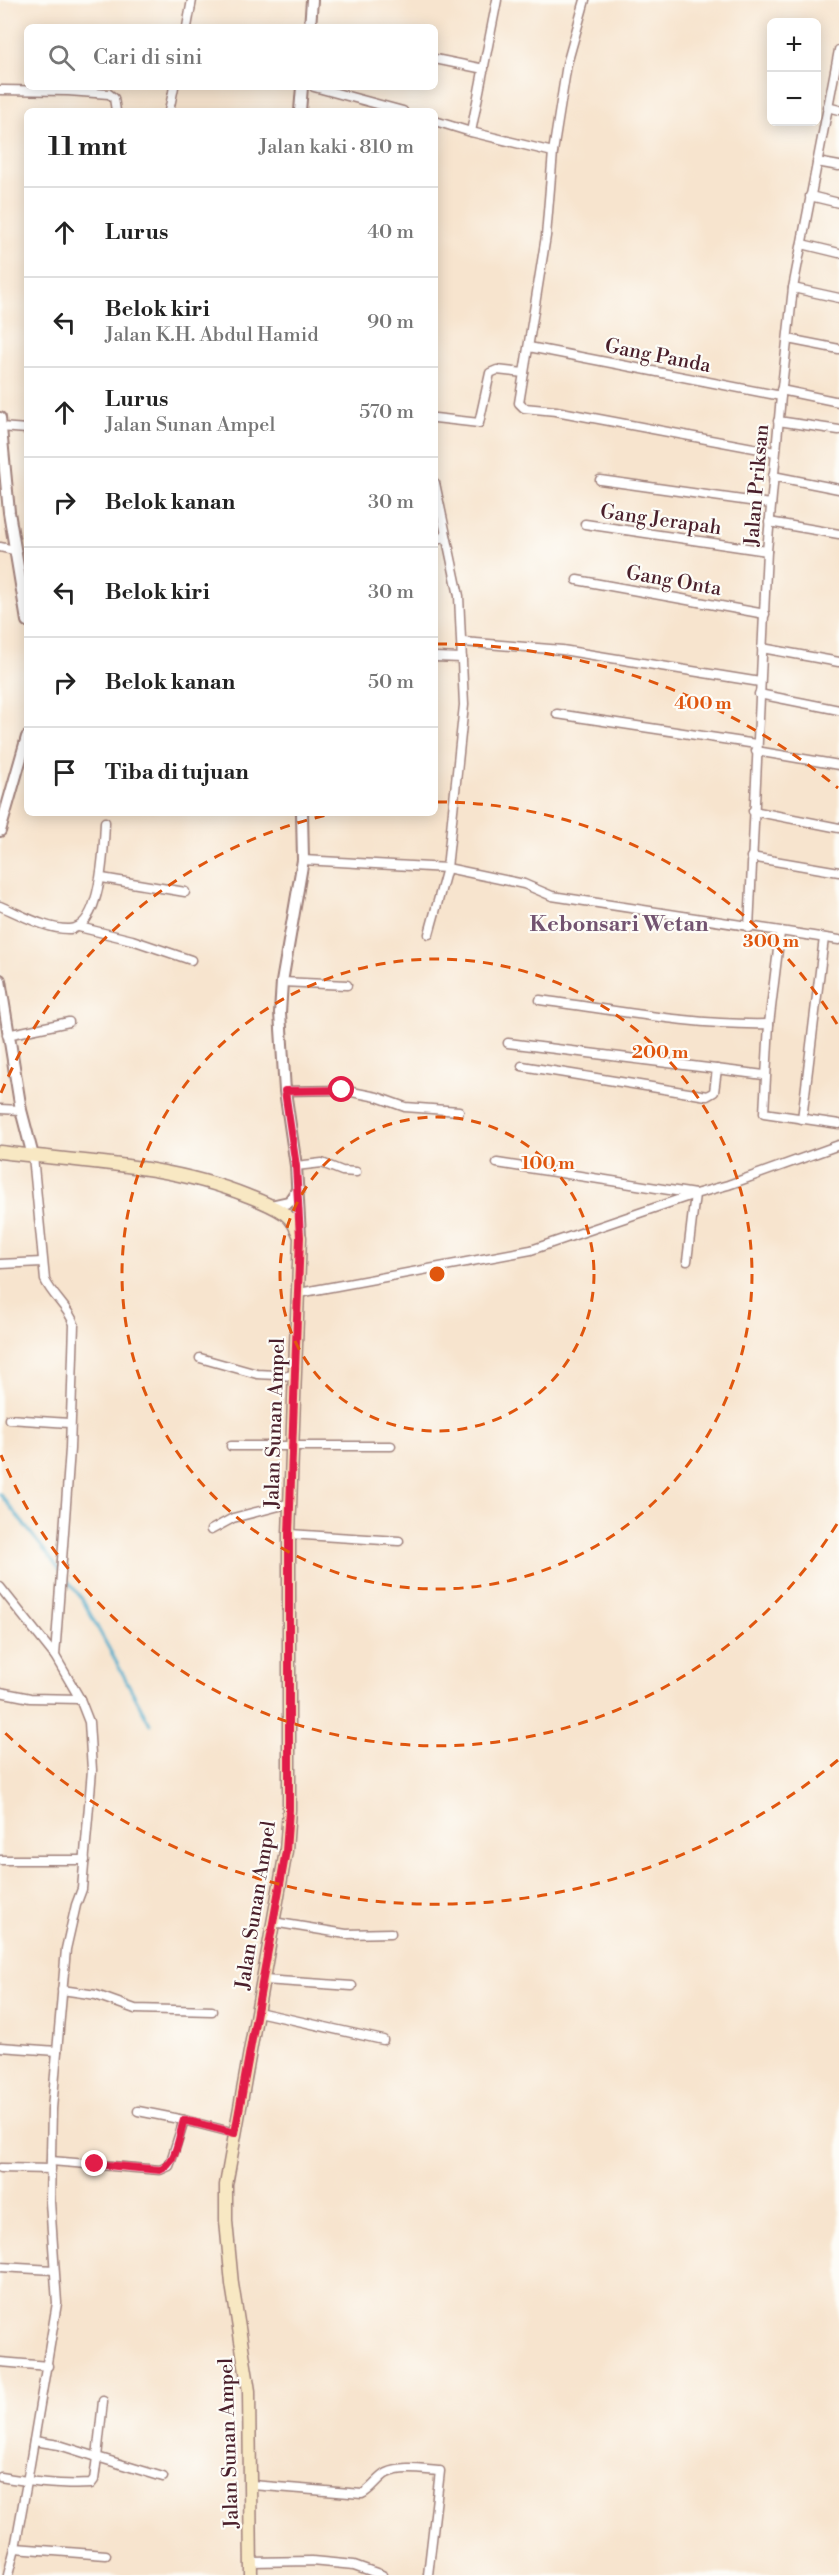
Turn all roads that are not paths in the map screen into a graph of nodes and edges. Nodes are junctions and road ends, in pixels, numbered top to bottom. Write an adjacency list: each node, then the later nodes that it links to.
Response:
1 (192, 0): 5 (street)
2 (312, 0): 6 (street)
3 (497, 0): 9 (street)
4 (585, 0): 22 (street)
5 (188, 24)
6 (310, 24)
7 (839, 50): 14 (street, Jalan Priksan)
8 (438, 60): 9 (street)
9 (484, 69): 21 (street)
10 (0, 90): 15 (street)
11 (173, 90): 16 (street)
12 (302, 90): 17 (street)
13 (325, 90): 18 (street)
14 (827, 107): 19 (street); 23 (street, Jalan Priksan)
15 (116, 108)
16 (170, 108)
17 (300, 108)
18 (392, 108)
19 (839, 110)
20 (438, 122): 21 (street)
21 (471, 132): 22 (street)
22 (553, 152): 32 (street)
23 (817, 162): 24 (street); 25 (street, Jalan Priksan)
24 (839, 166)
25 (810, 196): 26 (street); 27 (street, Jalan Priksan)
26 (839, 203)
27 (802, 244): 28 (street); 29 (street, Jalan Priksan)
28 (839, 253)
29 (793, 288): 30 (street); 31 (street, Jalan Priksan)
30 (839, 298)
31 (788, 339): 33 (street); 35 (street, Jalan Priksan)
32 (529, 347): 34 (street); 35 (street, Gang Panda)
33 (839, 349)
34 (524, 373): 38 (street); 44 (street)
35 (781, 393): 36 (street, Gang Panda); 39 (street, Jalan Priksan)
36 (839, 402)
37 (0, 418): 40 (street)
38 (438, 418)
39 (778, 420): 42 (street); 44 (street, Jalan Priksan)
40 (0, 427): 41 (street); 43 (street)
41 (24, 429)
42 (839, 430)
43 (1, 443): 56 (street)
44 (775, 452): 45 (street, Jalan Priksan)
45 (774, 476): 47 (street); 49 (street, Jalan Priksan)
46 (600, 480): 49 (street)
47 (839, 489)
48 (438, 497): 53 (street)
49 (771, 504): 50 (street, Jalan Priksan)
50 (769, 522): 52 (street); 57 (street, Jalan Priksan)
51 (585, 524): 57 (street, Gang Jerapah)
52 (839, 534)
53 (446, 536): 54 (street); 61 (street)
54 (438, 540)
55 (0, 548): 56 (street)
56 (14, 550): 59 (street)
57 (767, 551): 60 (street, Jalan Priksan)
58 (577, 579): 60 (street, Gang Onta)
59 (24, 591)
60 (765, 614): 62 (street, Jalan Priksan)
61 (463, 642): 64 (street); 66 (street)
62 (762, 648): 65 (street); 66 (street, Jalan Priksan)
63 (438, 657): 64 (street)
64 (462, 658): 80 (street)
65 (839, 662)
66 (760, 682): 67 (street, Jalan Priksan)
67 (759, 694): 68 (street); 71 (street, Jalan Priksan)
68 (839, 710)
69 (557, 714): 71 (street)
70 (24, 747): 77 (street)
71 (756, 747): 72 (street); 73 (street, Jalan Priksan)
72 (839, 765)
73 (753, 811): 76 (street); 78 (street, Jalan Priksan)
74 (302, 816): 79 (street)
75 (105, 822): 82 (street)
76 (839, 828)
77 (0, 831)
78 (751, 857): 81 (street); 86 (street, Jalan Priksan)
79 (303, 860): 80 (street); 93 (street)
80 (447, 868): 86 (street); 88 (street)
81 (839, 872)
82 (102, 878): 83 (street); 85 (street)
83 (185, 892)
84 (0, 906): 85 (street)
85 (79, 927): 91 (street)
86 (749, 928): 87 (street)
87 (780, 933): 89 (street); 98 (street)
88 (429, 934)
89 (824, 938): 90 (street); 108 (street)
90 (839, 940)
91 (191, 960)
92 (0, 980): 95 (street)
93 (282, 982): 94 (street); 104 (street)
94 (347, 986)
95 (1, 998): 99 (street)
96 (540, 1000): 98 (street)
97 (69, 1022): 99 (street)
98 (769, 1024): 103 (street)
99 (6, 1042): 106 (street)
100 (508, 1043): 102 (street)
101 (522, 1066): 102 (street)
102 (717, 1069): 103 (street)
103 (764, 1075): 108 (street)
104 (285, 1091): 107 (street); 114 (street)
105 (0, 1109): 106 (street)
106 (21, 1110): 112 (street)
107 (459, 1111)
108 (802, 1119): 109 (street)
109 (839, 1124)
110 (839, 1145): 117 (street)
111 (0, 1152): 112 (main road)
112 (33, 1156): 118 (main road); 121 (street)
113 (497, 1163): 117 (street)
114 (296, 1166): 115 (street); 116 (street)
115 (356, 1172)
116 (298, 1189): 118 (street); 119 (street)
117 (695, 1194): 120 (street); 123 (street)
118 (271, 1206): 119 (main road)
119 (300, 1237): 123 (main road, Jalan Sunan Ampel)
120 (687, 1261)
121 (42, 1262): 122 (street); 127 (street)
122 (0, 1264)
123 (299, 1293): 125 (main road, Jalan Sunan Ampel)
124 (200, 1358): 125 (street)
125 (295, 1376): 129 (main road, Jalan Sunan Ampel)
126 (9, 1419): 127 (street)
127 (69, 1423): 136 (street)
128 (231, 1446): 129 (street)
129 (292, 1446): 130 (street); 131 (main road, Jalan Sunan Ampel)
130 (391, 1446)
131 (291, 1503): 132 (street); 133 (main road, Jalan Sunan Ampel)
132 (211, 1530)
133 (289, 1534): 134 (street); 141 (main road, Jalan Sunan Ampel)
134 (399, 1541)
135 (0, 1587): 136 (street)
136 (56, 1656): 138 (street)
137 (0, 1692): 138 (street)
138 (80, 1699): 140 (street)
139 (0, 1860): 140 (street)
140 (85, 1860): 145 (street)
141 (273, 1922): 142 (street); 143 (main road, Jalan Sunan Ampel)
142 (391, 1932)
143 (264, 1980): 144 (street); 147 (main road, Jalan Sunan Ampel)
144 (352, 1986)
145 (62, 1990): 146 (street); 150 (street)
146 (212, 2011)
147 (258, 2012): 148 (street); 153 (main road, Jalan Sunan Ampel)
148 (382, 2040)
149 (0, 2047): 150 (street)
150 (57, 2051): 154 (street)
151 (138, 2110): 152 (street)
152 (188, 2120): 153 (street); 154 (street)
153 (226, 2131): 166 (main road, Jalan Sunan Ampel)
154 (51, 2165): 155 (street); 157 (street)
155 (0, 2168)
156 (0, 2267): 157 (street)
157 (54, 2270): 159 (street)
158 (0, 2362): 159 (street)
159 (48, 2366): 161 (street)
160 (103, 2401): 162 (street)
161 (34, 2441): 162 (street); 165 (street)
162 (97, 2457): 164 (street); 165 (street)
163 (0, 2477): 165 (street)
164 (163, 2477)
165 (27, 2482): 167 (street)
166 (252, 2485): 169 (main road, Jalan Sunan Ampel); 173 (street)
167 (15, 2548): 168 (street); 170 (street)
168 (106, 2555)
169 (251, 2562): 171 (main road, Jalan Sunan Ampel); 172 (street)
170 (8, 2575)
171 (251, 2575)
172 (382, 2575)
173 (428, 2575)

